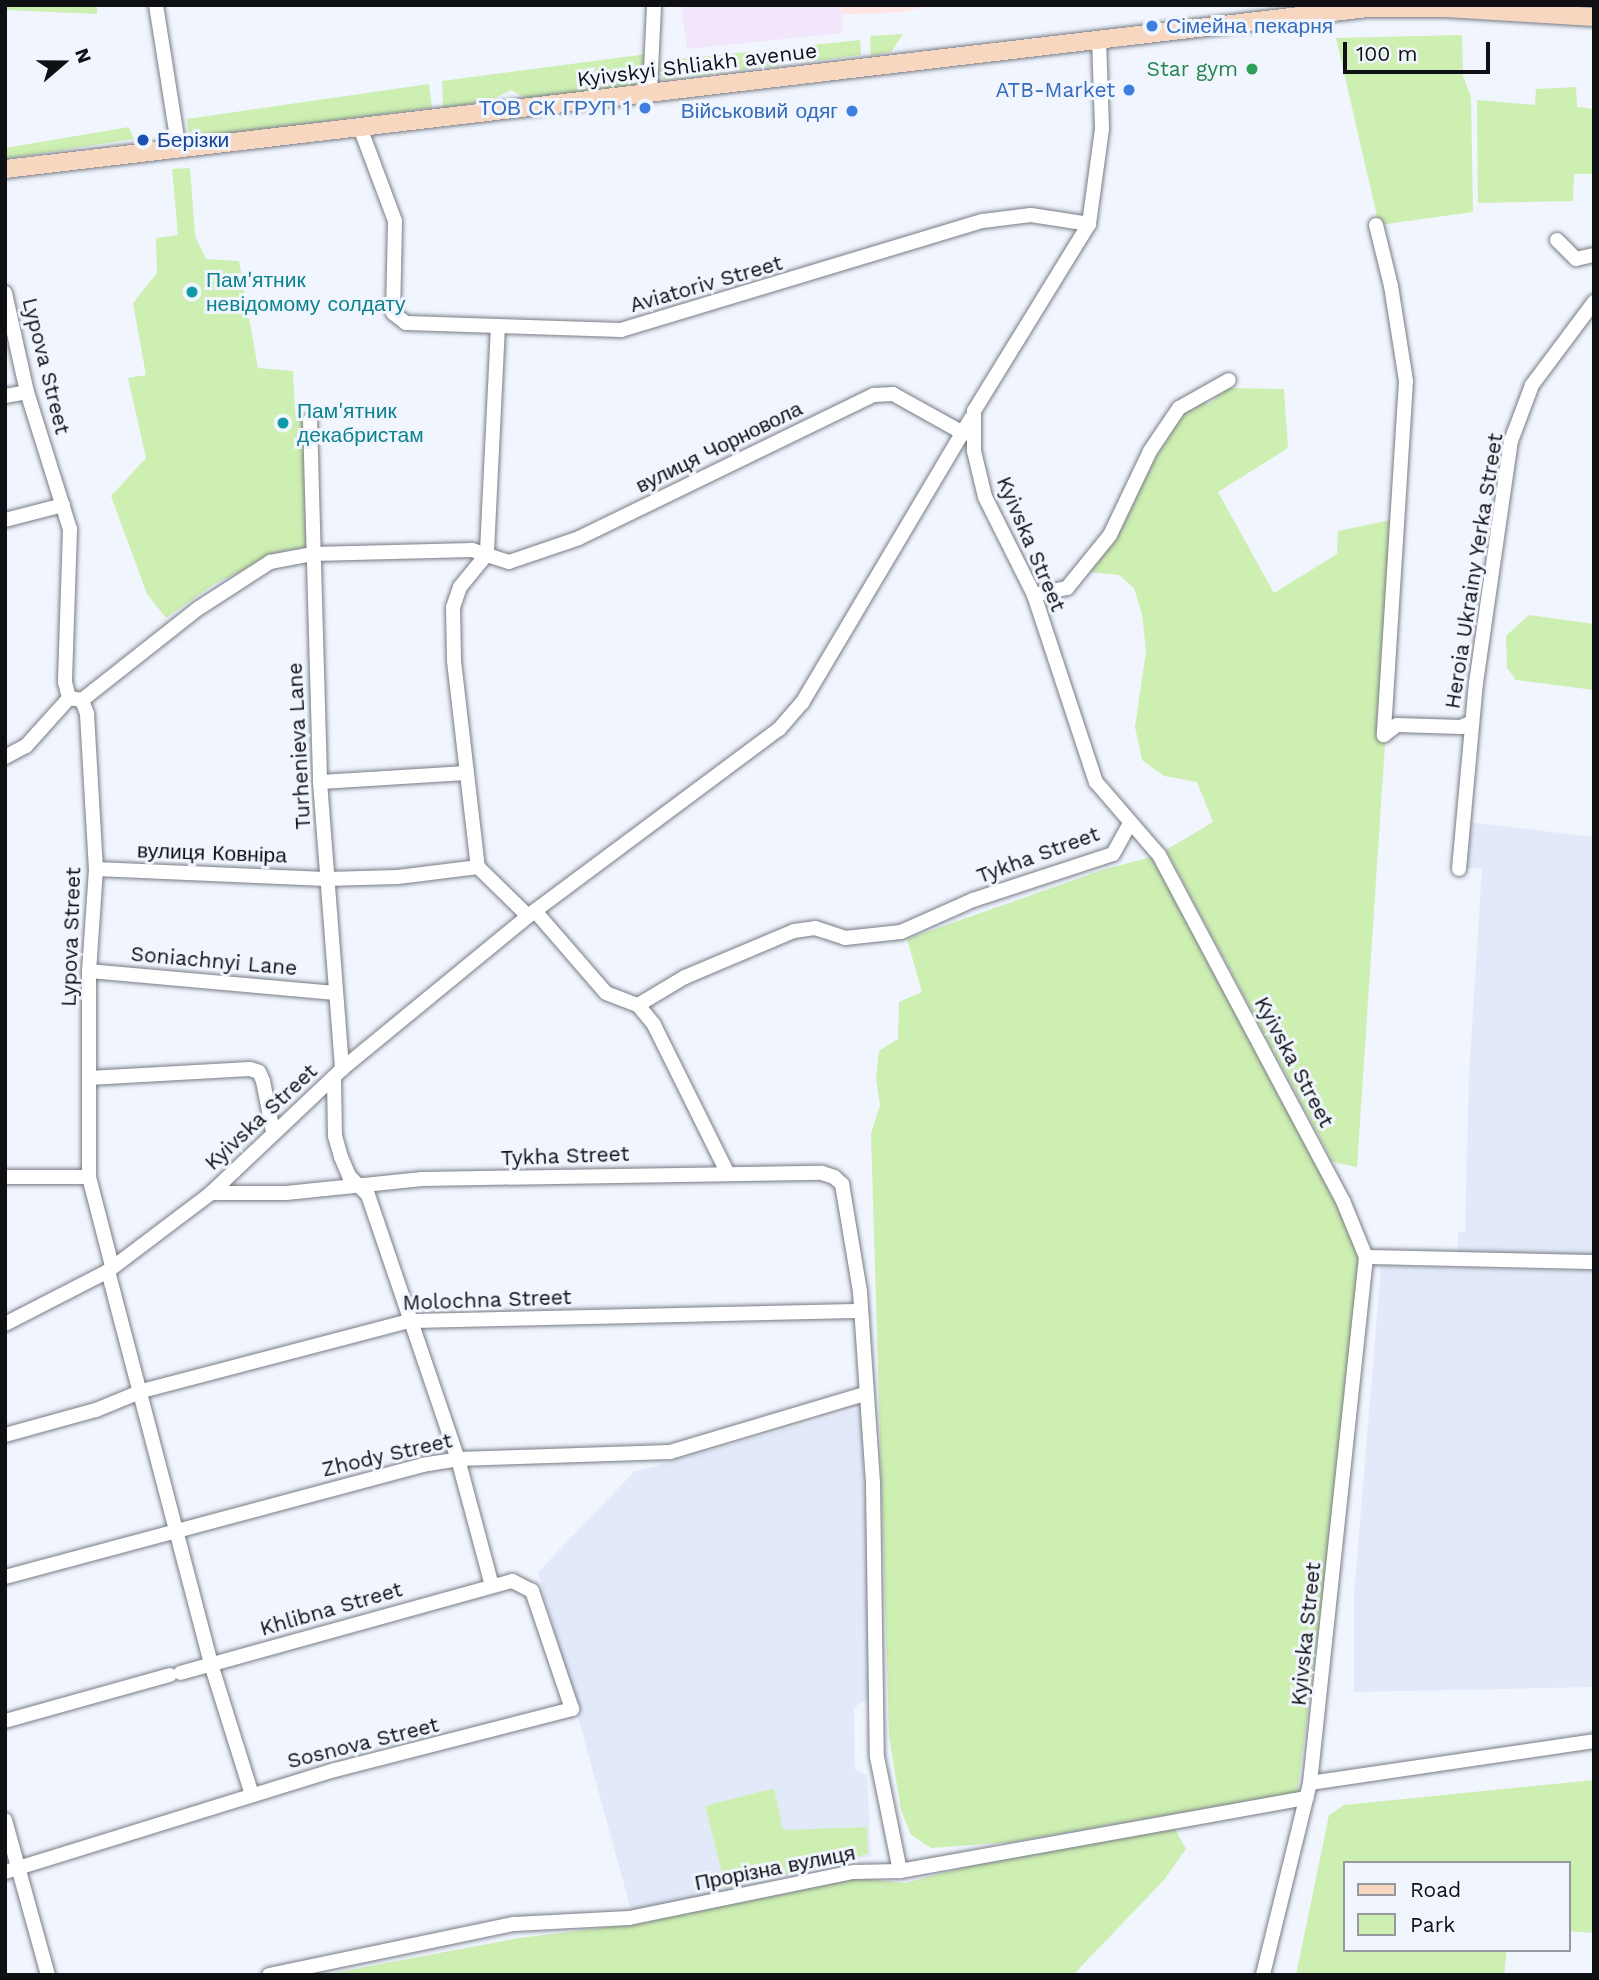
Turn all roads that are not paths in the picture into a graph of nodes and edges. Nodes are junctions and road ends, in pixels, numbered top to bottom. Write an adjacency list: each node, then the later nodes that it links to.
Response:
1 (156, 5): 8 (street)
2 (654, 5): 6 (street)
3 (1285, 12): 4 (main road, Kyivskyi Shliakh avenue); 5 (main road, Kyivskyi Shliakh avenue)
4 (1594, 17)
5 (1099, 38): 6 (main road, Kyivskyi Shliakh avenue); 10 (street, Kyivska Street)
6 (650, 91): 7 (main road, Kyivskyi Shliakh avenue)
7 (361, 130): 8 (main road, Kyivskyi Shliakh avenue); 16 (street, Aviatoriv Street)
8 (179, 150): 9 (main road, Kyivskyi Shliakh avenue)
9 (5, 169)
10 (1089, 224): 16 (street, Aviatoriv Street); 20 (street, Kyivska Street)
11 (1376, 225): 29 (street)
12 (1557, 240): 13 (street)
13 (1594, 256)
14 (5, 293): 18 (street, Lypova Street)
15 (1594, 302): 29 (street, Heroia Ukrainy Yerka Street)
16 (498, 326): 26 (street)
17 (1229, 380): 27 (street)
18 (27, 392): 19 (street); 23 (street, Lypova Street)
19 (5, 397)
20 (974, 411): 22 (street, Kyivska Street); 27 (street, Kyivska Street)
21 (310, 420): 25 (street, Turhenieva Lane)
22 (965, 434): 26 (street, вулиця Чорновола); 38 (street, Kyivska Street)
23 (63, 505): 24 (street); 28 (street, Lypova Street)
24 (5, 520)
25 (313, 554): 26 (street, вулиця Чорновола); 28 (street, вулиця Чорновола); 32 (street, Turhenieva Lane)
26 (487, 554): 31 (street)
27 (1034, 595): 33 (street, Kyivska Street)
28 (75, 699): 30 (street); 35 (street, Lypova Street)
29 (1472, 722): 36 (street, Heroia Ukrainy Yerka Street)
30 (5, 757)
31 (467, 773): 32 (street); 34 (street)
32 (320, 782): 37 (street, Turhenieva Lane)
33 (1129, 825): 41 (street, Tykha Street); 50 (street, Kyivska Street)
34 (478, 867): 37 (street); 38 (street)
35 (96, 869): 37 (street, вулиця Ковніра); 39 (street, Lypova Street)
36 (1459, 869)
37 (326, 879): 40 (street, Turhenieva Lane)
38 (531, 913): 41 (street); 42 (street, Kyivska Street)
39 (89, 971): 40 (street, Soniachnyi Lane); 43 (street, Lypova Street)
40 (334, 992): 42 (street, Turhenieva Lane)
41 (638, 1005): 45 (street)
42 (338, 1074): 44 (street, Kyivska Street); 48 (street, Turhenieva Lane)
43 (89, 1078): 44 (street); 47 (street, Lypova Street)
44 (273, 1131): 49 (street, Kyivska Street)
45 (728, 1174): 48 (street, Tykha Street); 53 (street, Tykha Street)
46 (5, 1177): 47 (street)
47 (89, 1177): 52 (street, Lypova Street)
48 (357, 1186): 49 (street, Tykha Street); 54 (street, Turhenieva Lane)
49 (211, 1193): 52 (street, Kyivska Street)
50 (1366, 1257): 51 (street); 66 (street, Kyivska Street)
51 (1594, 1262)
52 (110, 1269): 55 (street, Kyivska Street); 56 (street, Lypova Street)
53 (859, 1311): 54 (street, Molochna Street); 57 (street)
54 (409, 1321): 56 (street, Molochna Street); 59 (street, Turhenieva Lane)
55 (5, 1324)
56 (142, 1391): 58 (street, Molochna Street); 60 (street, Lypova Street)
57 (865, 1394): 59 (street, Zhody Street); 70 (street)
58 (5, 1434)
59 (458, 1459): 60 (street, Zhody Street); 62 (street, Turhenieva Lane)
60 (177, 1529): 61 (street, Zhody Street); 63 (street, Lypova Street)
61 (5, 1577)
62 (492, 1586): 63 (street, Khlibna Street); 67 (street, Sosnova Street)
63 (211, 1664): 64 (street, Khlibna Street); 67 (street, Lypova Street)
64 (5, 1721)
65 (1594, 1741): 66 (street, Прорізна вулиця)
66 (1309, 1791): 70 (street, Прорізна вулиця); 73 (street, Kyivska Street)
67 (252, 1795): 69 (street, Sosnova Street)
68 (5, 1821): 69 (street)
69 (12, 1870): 71 (street)
70 (900, 1871): 72 (street, Прорізна вулиця)
71 (48, 1975)
72 (268, 1975)
73 (1263, 1975)

